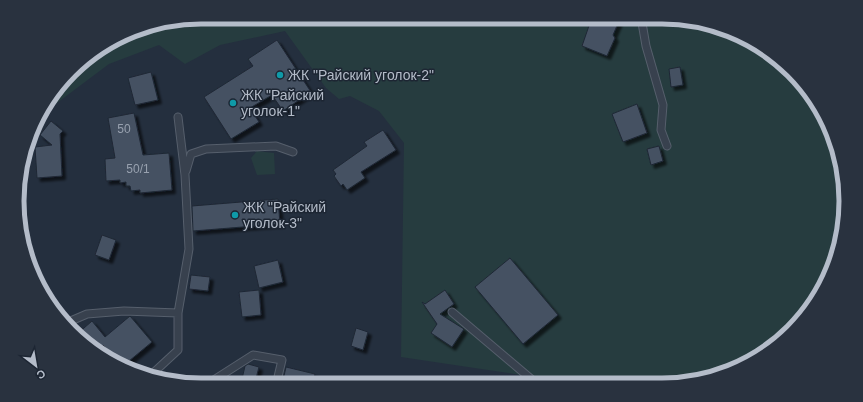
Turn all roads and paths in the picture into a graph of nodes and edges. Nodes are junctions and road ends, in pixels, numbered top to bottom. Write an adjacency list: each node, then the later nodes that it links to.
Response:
1 (642, 24): 3 (lane)
2 (178, 117): 5 (lane)
3 (667, 146)
4 (293, 152): 5 (lane)
5 (185, 175): 7 (lane)
6 (452, 312): 12 (lane)
7 (178, 313): 8 (lane); 9 (lane)
8 (70, 320)
9 (154, 372)
10 (217, 378): 11 (lane)
11 (278, 378)
12 (530, 378)

